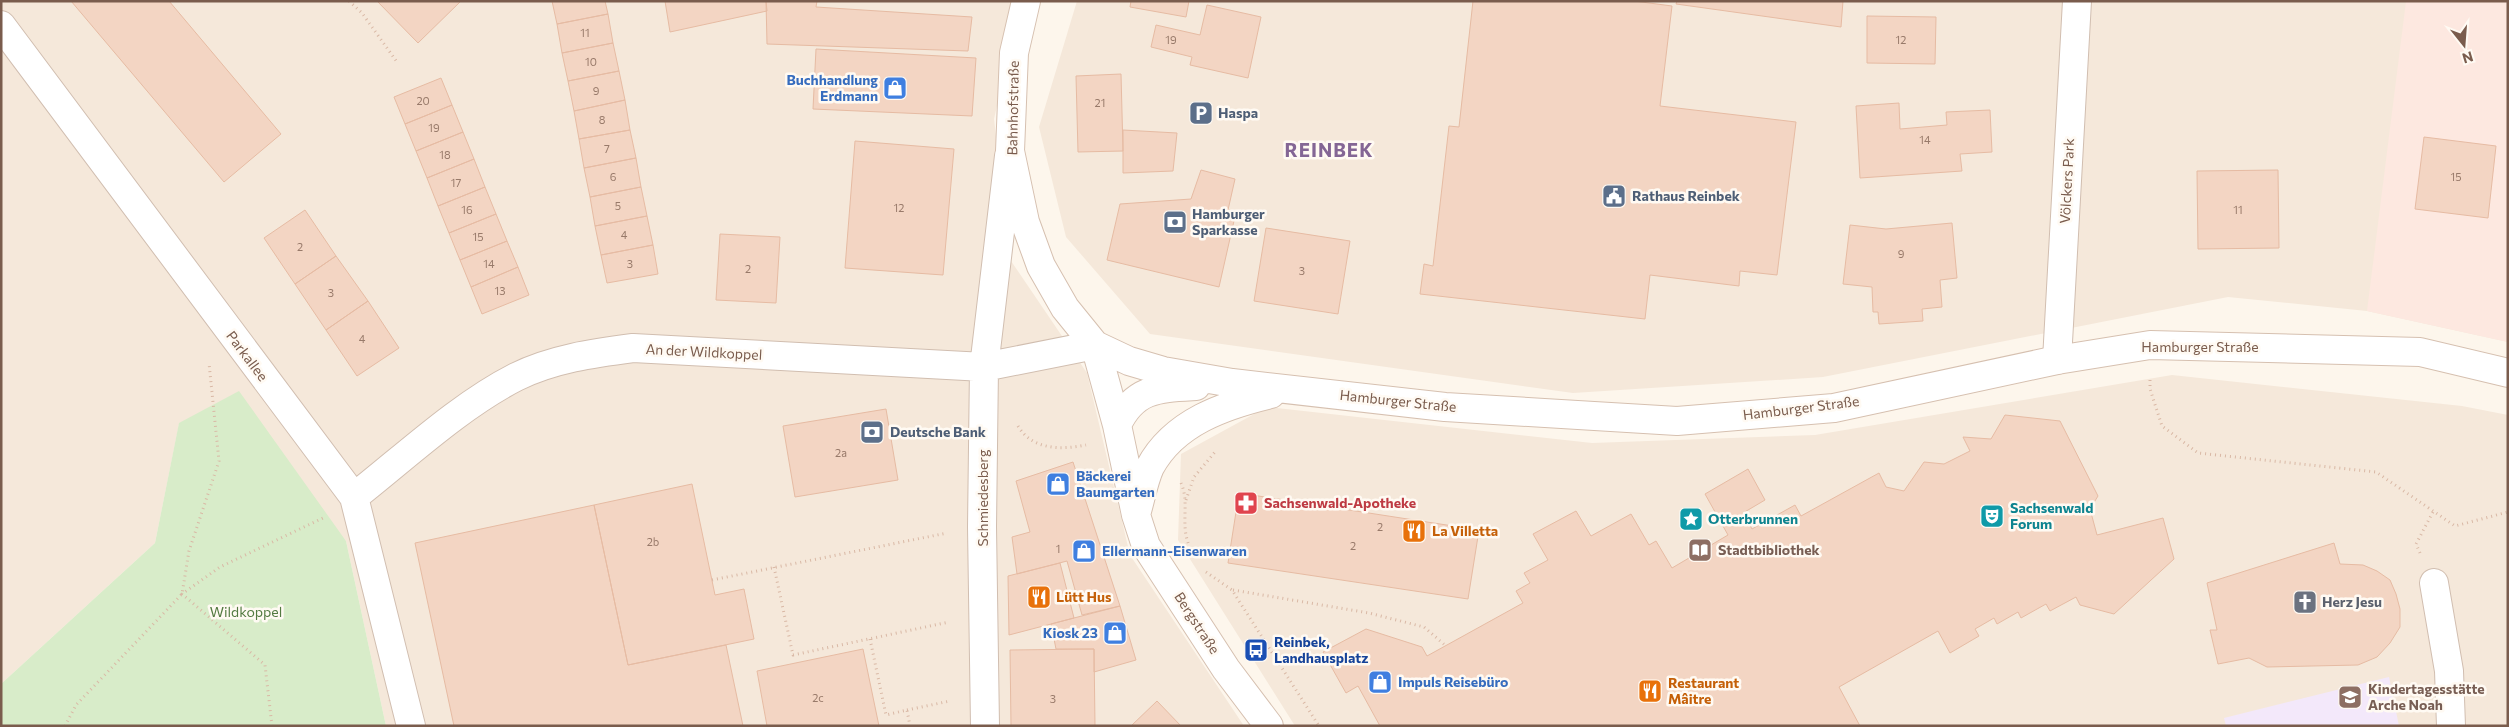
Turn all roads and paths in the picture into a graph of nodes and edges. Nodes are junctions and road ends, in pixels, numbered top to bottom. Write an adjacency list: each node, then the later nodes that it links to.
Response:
1 (349, 1): 5 (path)
2 (1026, 1): 6 (street, Bahnhofstraße)
3 (2076, 1): 9 (street, Völckers Park)
4 (1, 25): 16 (street, Parkallee)
5 (397, 62)
6 (1010, 151): 7 (street, Bahnhofstraße); 10 (street, Schmiedesberg)
7 (1095, 345): 10 (street, An der Wildkoppel); 12 (street, Hamburger Straße); 15 (street, Bergstraße)
8 (209, 356): 25 (path)
9 (2057, 360): 11 (street, Hamburger Straße); 13 (street, Hamburger Straße)
10 (984, 367): 16 (street, An der Wildkoppel); 20 (street, Schmiedesberg)
11 (2508, 372)
12 (1232, 383): 13 (street, Hamburger Straße); 15 (street)
13 (1292, 389): 19 (street)
14 (2150, 389): 17 (path)
15 (1116, 425): 19 (street, Bergstraße)
16 (354, 497): 25 (path); 33 (street, Parkallee)
17 (2434, 510): 18 (path); 21 (path)
18 (2508, 512)
19 (1136, 515): 36 (street, Bergstraße)
20 (982, 527): 22 (path); 26 (street, Schmiedesberg)
21 (2416, 544)
22 (774, 567): 23 (path); 27 (path)
23 (712, 580)
24 (2434, 583): 38 (street)
25 (182, 594): 31 (path); 32 (path)
26 (984, 615): 27 (path); 29 (street, Schmiedesberg)
27 (870, 639): 30 (path)
28 (1446, 646): 37 (path)
29 (985, 693): 30 (path); 35 (street, Schmiedesberg)
30 (907, 710): 34 (path)
31 (65, 726)
32 (272, 726)
33 (411, 726)
34 (910, 726)
35 (985, 726)
36 (1269, 726)
37 (1319, 726)
38 (2451, 726)

